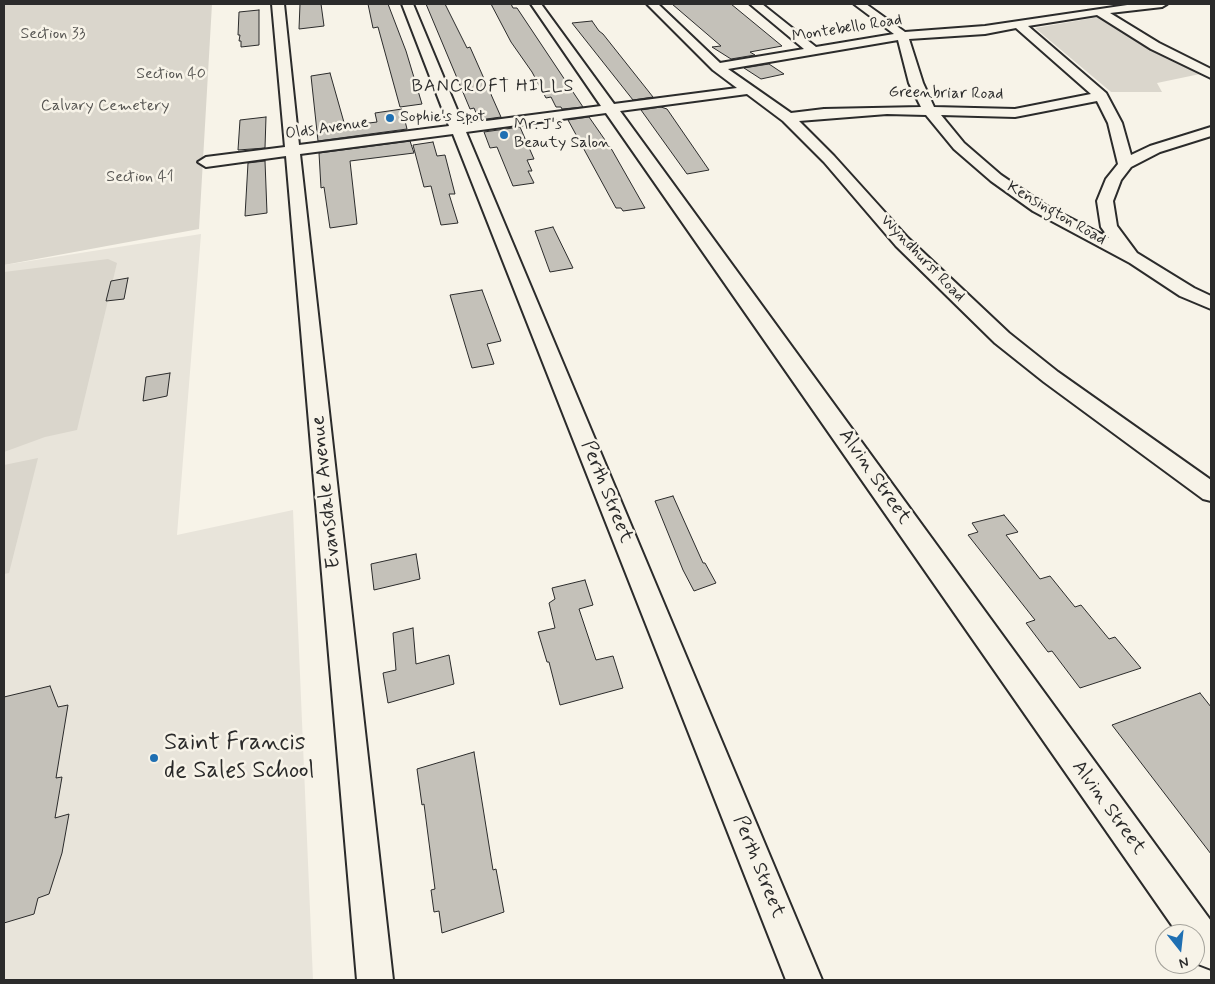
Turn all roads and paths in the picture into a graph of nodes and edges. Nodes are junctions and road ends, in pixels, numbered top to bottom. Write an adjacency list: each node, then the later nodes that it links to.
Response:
1 (278, 4): 21 (street, Evansdale Avenue)
2 (407, 4): 19 (street, Perth Street)
3 (536, 4): 16 (street, Alvin Street)
4 (652, 4): 12 (street, Wyndhurst Road)
5 (755, 4): 11 (street)
6 (859, 4): 10 (street, Kensington Road)
7 (1162, 4): 8 (street, Montebello Road)
8 (1099, 11): 9 (street, Montebello Road); 13 (street)
9 (1019, 25): 10 (street, Montebello Road); 15 (street)
10 (902, 36): 11 (street, Montebello Road); 17 (street, Kensington Road)
11 (812, 50): 12 (street, Montebello Road)
12 (717, 67): 14 (street, Wyndhurst Road)
13 (1210, 72)
14 (750, 90): 16 (street, Olds Avenue); 18 (street, Wyndhurst Road)
15 (1101, 96): 17 (street, Greenbriar Road); 23 (street)
16 (611, 109): 19 (street, Olds Avenue); 27 (street, Alvin Street)
17 (929, 110): 18 (street, Greenbriar Road); 24 (street, Kensington Road)
18 (788, 118): 26 (street, Wyndhurst Road)
19 (458, 129): 21 (street, Olds Avenue); 29 (street, Perth Street)
20 (1211, 131): 23 (street)
21 (292, 151): 22 (street, Olds Avenue); 28 (street, Evansdale Avenue)
22 (206, 162)
23 (1126, 164): 24 (street)
24 (1136, 259): 25 (street, Kensington Road)
25 (1211, 303)
26 (1211, 492)
27 (1211, 952)
28 (375, 980)
29 (804, 980)

